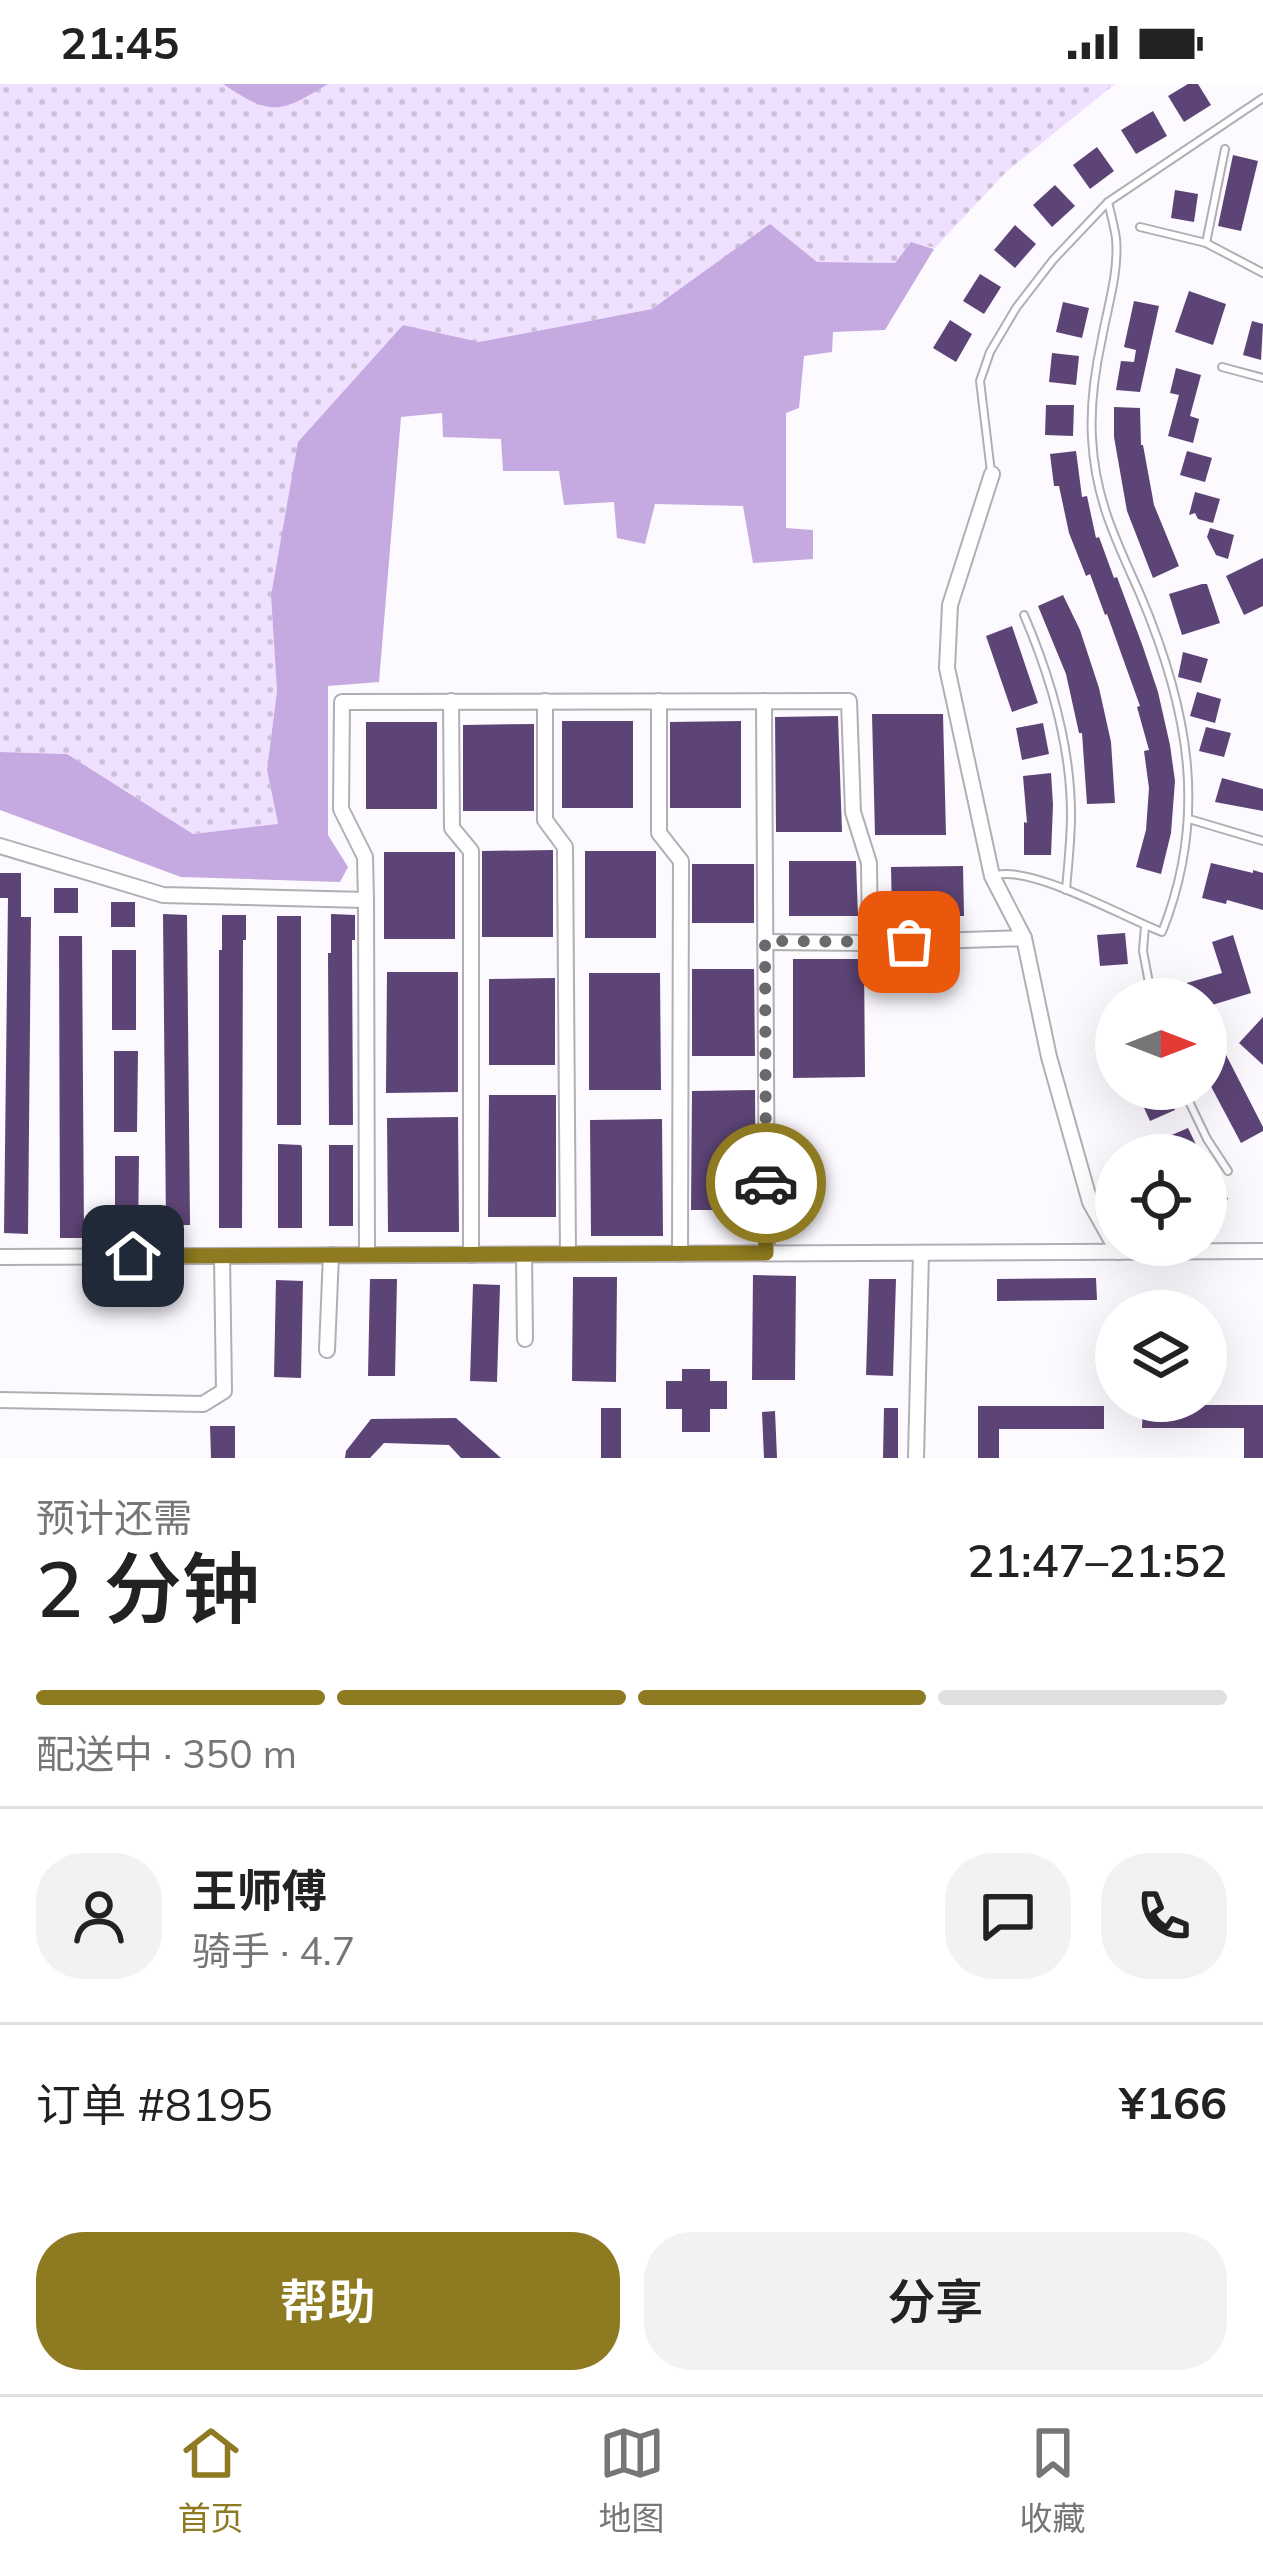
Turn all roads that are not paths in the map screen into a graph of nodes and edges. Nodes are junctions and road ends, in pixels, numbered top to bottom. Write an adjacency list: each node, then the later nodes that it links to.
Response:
1 (1263, 98): 3 (lane)
2 (1225, 149): 5 (lane)
3 (1108, 202): 9 (lane); 15 (lane)
4 (1140, 227): 5 (lane)
5 (1206, 243): 6 (lane)
6 (1263, 273)
7 (1222, 368): 8 (lane)
8 (1263, 378)
9 (992, 474): 18 (street)
10 (1024, 615): 19 (lane)
11 (451, 701): 12 (street); 20 (street); 37 (street)
12 (544, 701): 13 (street); 34 (street)
13 (659, 701): 14 (street); 35 (street)
14 (764, 701): 23 (street); 24 (street)
15 (1189, 819): 16 (lane); 21 (lane)
16 (1263, 841)
17 (0, 846): 20 (street)
18 (992, 876): 19 (lane); 22 (street)
19 (1066, 890): 21 (lane)
20 (366, 900): 36 (street)
21 (1145, 926): 25 (lane)
22 (1024, 938): 24 (street); 28 (street)
23 (765, 941): 24 (street); 32 (street)
24 (870, 943)
25 (1148, 978)
26 (1193, 1110): 27 (lane)
27 (1228, 1171)
28 (1095, 1211)
29 (1227, 1251): 30 (street)
30 (1263, 1251)
31 (1095, 1252): 33 (street)
32 (766, 1253): 33 (street); 35 (street)
33 (920, 1253): 45 (street)
34 (568, 1254): 35 (street); 38 (street)
35 (680, 1254)
36 (367, 1255): 37 (street); 40 (street)
37 (471, 1255): 38 (street)
38 (524, 1255): 42 (street)
39 (222, 1256): 40 (street); 41 (street); 44 (street)
40 (331, 1256): 43 (street)
41 (0, 1257)
42 (525, 1339)
43 (327, 1350)
44 (0, 1400)
45 (916, 1458)

